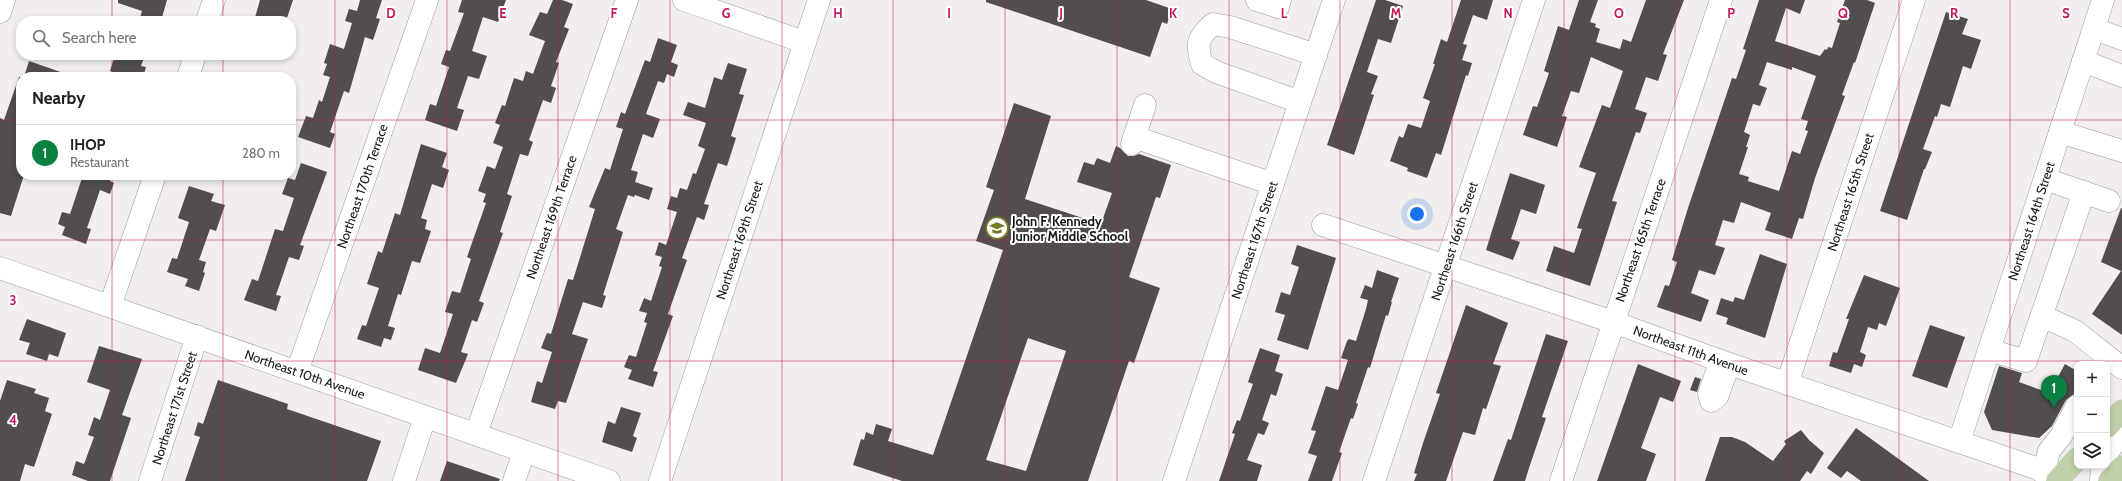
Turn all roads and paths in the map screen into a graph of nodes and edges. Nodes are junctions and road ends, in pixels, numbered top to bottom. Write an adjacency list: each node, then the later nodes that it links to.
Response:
1 (4, 0): 14 (street)
2 (214, 0): 15 (street)
3 (427, 0): 42 (street, Northeast 170th Terrace)
4 (627, 0): 49 (street, Northeast 169th Terrace)
5 (819, 0): 18 (street, Northeast 169th Street)
6 (1257, 0): 7 (street)
7 (1280, 0)
8 (1334, 0): 19 (street, Northeast 167th Street)
9 (1534, 0): 34 (street, Northeast 166th Street)
10 (1721, 0): 38 (street, Northeast 165th Terrace)
11 (1914, 0): 43 (street, Northeast 165th Street)
12 (2103, 0): 16 (street, Northeast 164th Street)
13 (695, 2): 18 (street)
14 (0, 12)
15 (209, 16)
16 (2094, 29): 17 (street); 21 (street, Northeast 164th Street)
17 (2122, 39)
18 (804, 42): 61 (street, Northeast 169th Street)
19 (1316, 55): 24 (street, Northeast 167th Street); 24 (street)
20 (193, 60): 22 (street)
21 (2083, 61): 23 (street); 26 (street, Northeast 164th Street)
22 (190, 72)
23 (2122, 76)
24 (1300, 102): 30 (street, Northeast 167th Street)
25 (1145, 105): 30 (street)
26 (2060, 132): 27 (street); 28 (street, Northeast 164th Street)
27 (2122, 151)
28 (2045, 179): 31 (street); 40 (street, Northeast 164th Street)
29 (152, 180): 36 (street)
30 (1272, 184): 62 (street, Northeast 167th Street)
31 (2084, 192): 32 (street); 37 (street)
32 (2109, 200)
33 (1323, 225): 34 (street, Northeast 11th Avenue)
34 (1446, 266): 38 (street, Northeast 11th Avenue); 63 (street, Northeast 166th Street)
35 (0, 268): 36 (street, Northeast 10th Avenue)
36 (110, 306): 39 (street, Northeast 10th Avenue)
37 (2042, 316): 40 (street); 41 (street)
38 (1613, 322): 43 (street, Northeast 11th Avenue); 64 (street, Northeast 165th Terrace)
39 (197, 336): 42 (street, Northeast 10th Avenue); 57 (street, Northeast 171st Street)
40 (1989, 350): 50 (street, Northeast 164th Street)
41 (2111, 363)
42 (298, 372): 46 (street, Northeast 10th Avenue)
43 (1787, 384): 50 (street, Northeast 11th Avenue)
44 (2122, 411): 47 (main road)
45 (2074, 412): 56 (street)
46 (425, 417): 49 (street, Northeast 10th Avenue); 58 (street)
47 (2110, 424)
48 (2122, 433): 51 (street)
49 (476, 434): 52 (street, Northeast 10th Avenue)
50 (1959, 442): 56 (street, Northeast 11th Avenue)
51 (2110, 449)
52 (524, 452): 59 (street); 60 (street, Northeast 10th Avenue)
53 (2074, 461): 56 (main road)
54 (2122, 467): 66 (main road)
55 (2102, 469): 65 (street)
56 (2053, 478)
57 (150, 481)
58 (404, 481)
59 (514, 481)
60 (609, 481)
61 (660, 481)
62 (1174, 481)
63 (1374, 481)
64 (1561, 481)
65 (2101, 481)
66 (2110, 481)

